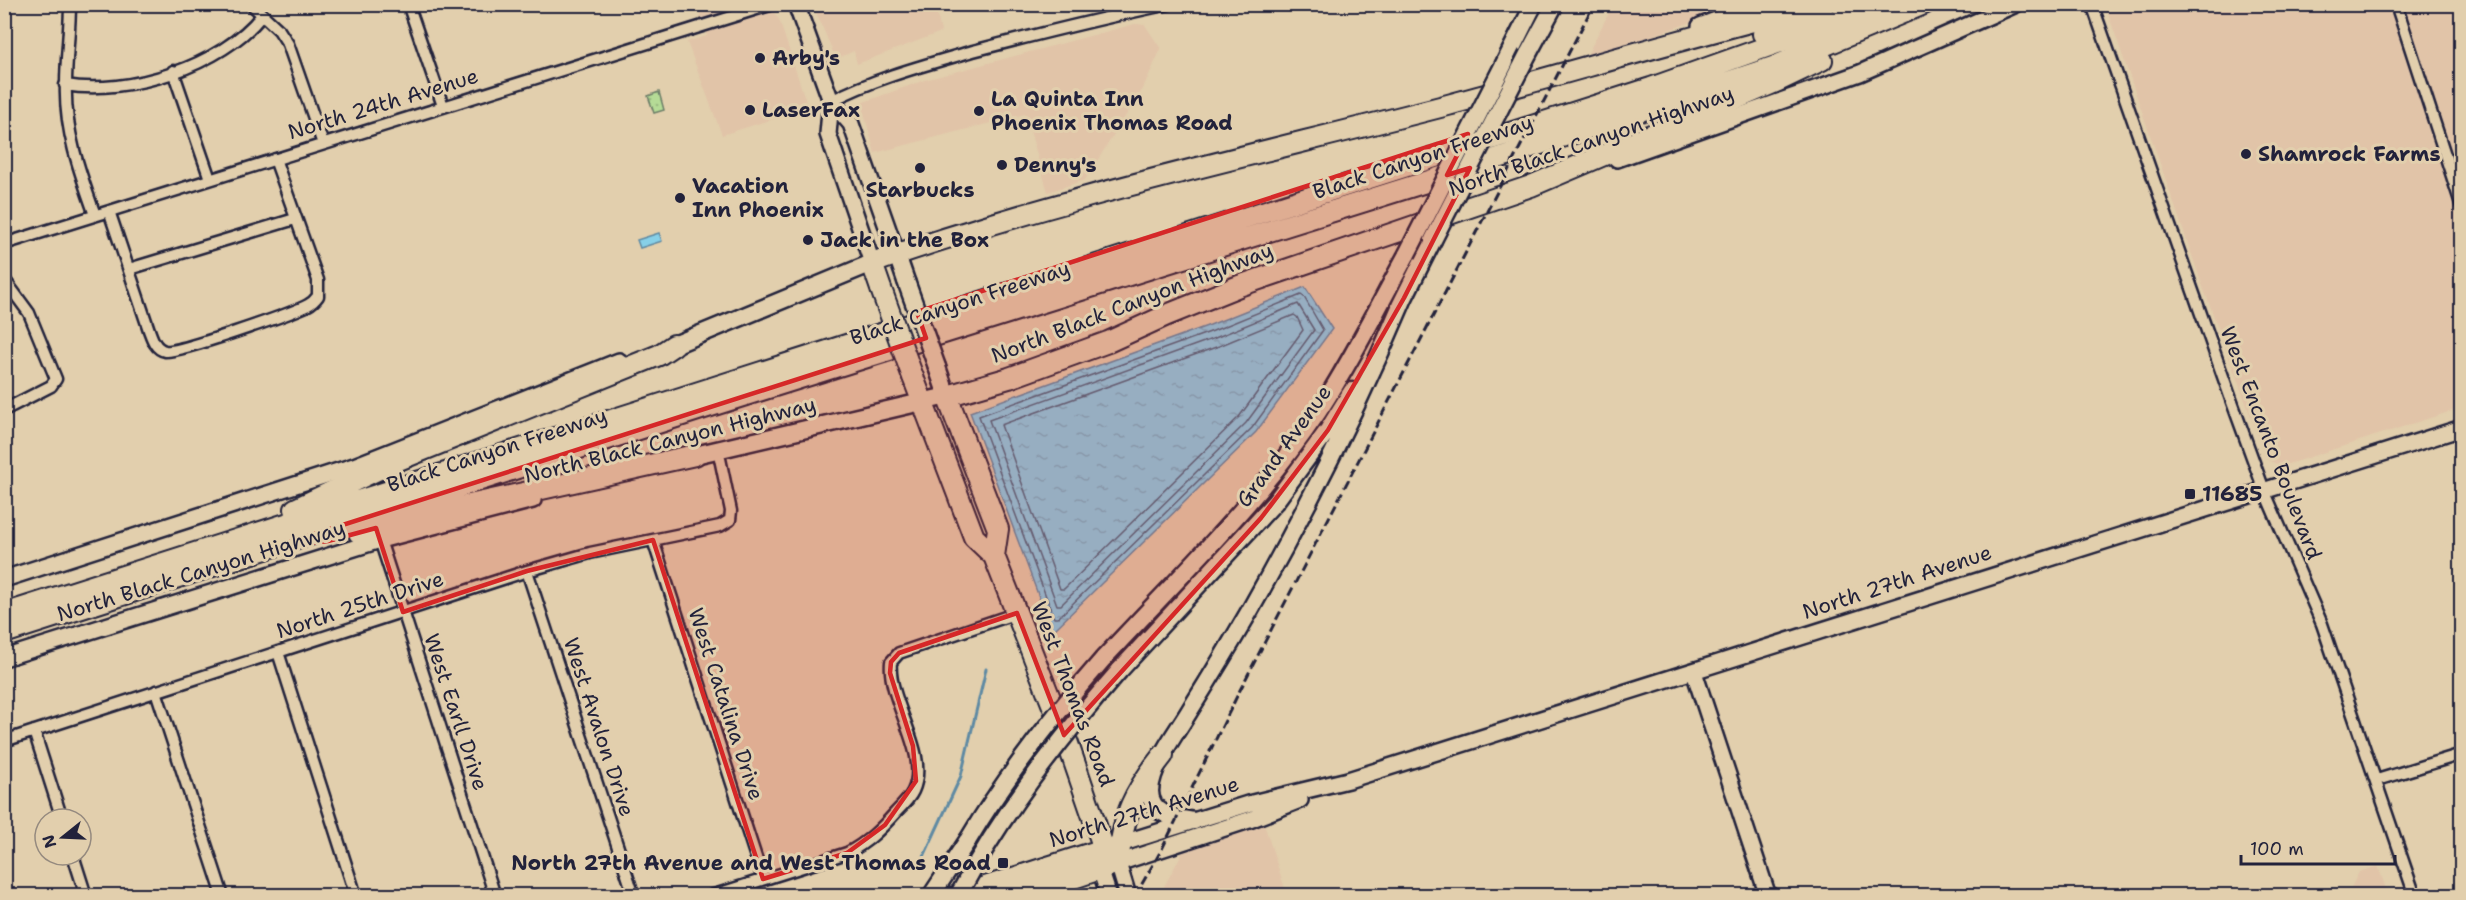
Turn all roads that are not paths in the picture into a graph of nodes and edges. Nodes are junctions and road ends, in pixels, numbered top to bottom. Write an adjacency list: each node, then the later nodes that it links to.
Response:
1 (70, 4): 20 (street)
2 (251, 4): 17 (street)
3 (408, 4): 22 (street)
4 (773, 4): 22 (street, North 24th Avenue)
5 (796, 4): 21 (main road, West Thomas Road)
6 (1169, 4): 21 (street)
7 (1534, 4): 69 (main road, Grand Avenue, bridge)
8 (1555, 4): 36 (main road, Grand Avenue, bridge)
9 (1759, 4): 19 (main road)
10 (1820, 4): 19 (highway)
11 (1839, 4): 45 (highway, Black Canyon Freeway)
12 (1872, 4): 55 (highway)
13 (1925, 4): 26 (highway); 48 (highway, Black Canyon Freeway)
14 (2016, 4): 26 (main road, North Black Canyon Highway)
15 (2092, 4): 44 (street, West Encanto Boulevard)
16 (2396, 4): 27 (street)
17 (262, 15): 18 (street); 23 (street)
18 (173, 71): 20 (street); 25 (street)
19 (1546, 78): 32 (highway)
20 (65, 85): 29 (street)
21 (831, 101): 32 (main road, West Thomas Road); 33 (main road, West Thomas Road)
22 (443, 106): 23 (street, North 24th Avenue)
23 (323, 144): 24 (street, North 24th Avenue)
24 (274, 159): 25 (street, North 24th Avenue); 30 (street)
25 (210, 179): 28 (street, North 24th Avenue)
26 (1531, 186): 38 (highway, North Black Canyon Highway)
27 (2462, 207)
28 (109, 211): 29 (street, North 24th Avenue); 34 (street)
29 (95, 215): 31 (street, North 24th Avenue)
30 (295, 219): 34 (street); 34 (street)
31 (4, 244)
32 (897, 255): 33 (highway); 38 (main road, West Thomas Road, bridge)
33 (872, 263): 37 (main road); 39 (highway, West Thomas Road, bridge)
34 (129, 269)
35 (4, 279): 40 (street)
36 (1404, 298): 64 (main road); 81 (main road, Grand Avenue, bridge)
37 (674, 345): 45 (highway); 51 (main road)
38 (947, 396): 39 (main road, North Black Canyon Highway); 49 (highway, West Thomas Road)
39 (922, 402): 42 (main road, North Black Canyon Highway); 49 (highway, West Thomas Road)
40 (4, 410)
41 (2462, 428): 44 (main road, North 27th Avenue)
42 (718, 449): 43 (main road, North Black Canyon Highway); 47 (street, North 25th Drive)
43 (695, 455): 46 (main road, North Black Canyon Highway); 48 (highway)
44 (2264, 490): 59 (main road, North 27th Avenue); 66 (street, West Encanto Boulevard)
45 (294, 509): 52 (highway, Black Canyon Freeway)
46 (380, 540): 53 (street, West Earll Drive); 58 (main road, North Black Canyon Highway)
47 (652, 540): 50 (street, North 25th Drive); 72 (street, West Catalina Drive)
48 (277, 546): 56 (highway, Black Canyon Freeway)
49 (994, 556): 54 (highway, West Thomas Road)
50 (527, 571): 53 (street, North 25th Drive); 77 (street, West Avalon Drive)
51 (4, 579)
52 (4, 602)
53 (404, 612): 57 (street, North 25th Drive); 76 (street, West Earll Drive)
54 (1017, 612): 70 (highway, West Thomas Road); 72 (street)
55 (4, 614)
56 (4, 633)
57 (278, 652): 60 (street, North 25th Drive); 75 (street)
58 (4, 658)
59 (1694, 672): 65 (main road, North 27th Avenue); 85 (main road)
60 (156, 692): 61 (street, North 25th Drive); 74 (street)
61 (34, 732): 62 (street, North 25th Drive); 67 (street)
62 (4, 741)
63 (2462, 754): 66 (street)
64 (1163, 755): 68 (main road); 70 (highway)
65 (1348, 780): 68 (main road, North 27th Avenue); 70 (main road, North 27th Avenue)
66 (2377, 780): 86 (street, West Encanto Boulevard)
67 (58, 807)
68 (1194, 821): 70 (main road, North 27th Avenue)
69 (968, 840): 79 (main road); 80 (main road, Grand Avenue)
70 (1111, 856): 81 (highway, North 27th Avenue); 82 (highway, North 27th Avenue); 83 (main road, West Thomas Road); 84 (main road, West Thomas Road)
71 (77, 867): 73 (street)
72 (763, 879): 78 (street)
73 (86, 896)
74 (223, 896)
75 (356, 896)
76 (495, 896)
77 (634, 896)
78 (711, 896)
79 (931, 896)
80 (941, 896)
81 (958, 896)
82 (1020, 896)
83 (1109, 896)
84 (1128, 896)
85 (1767, 896)
86 (2415, 896)

